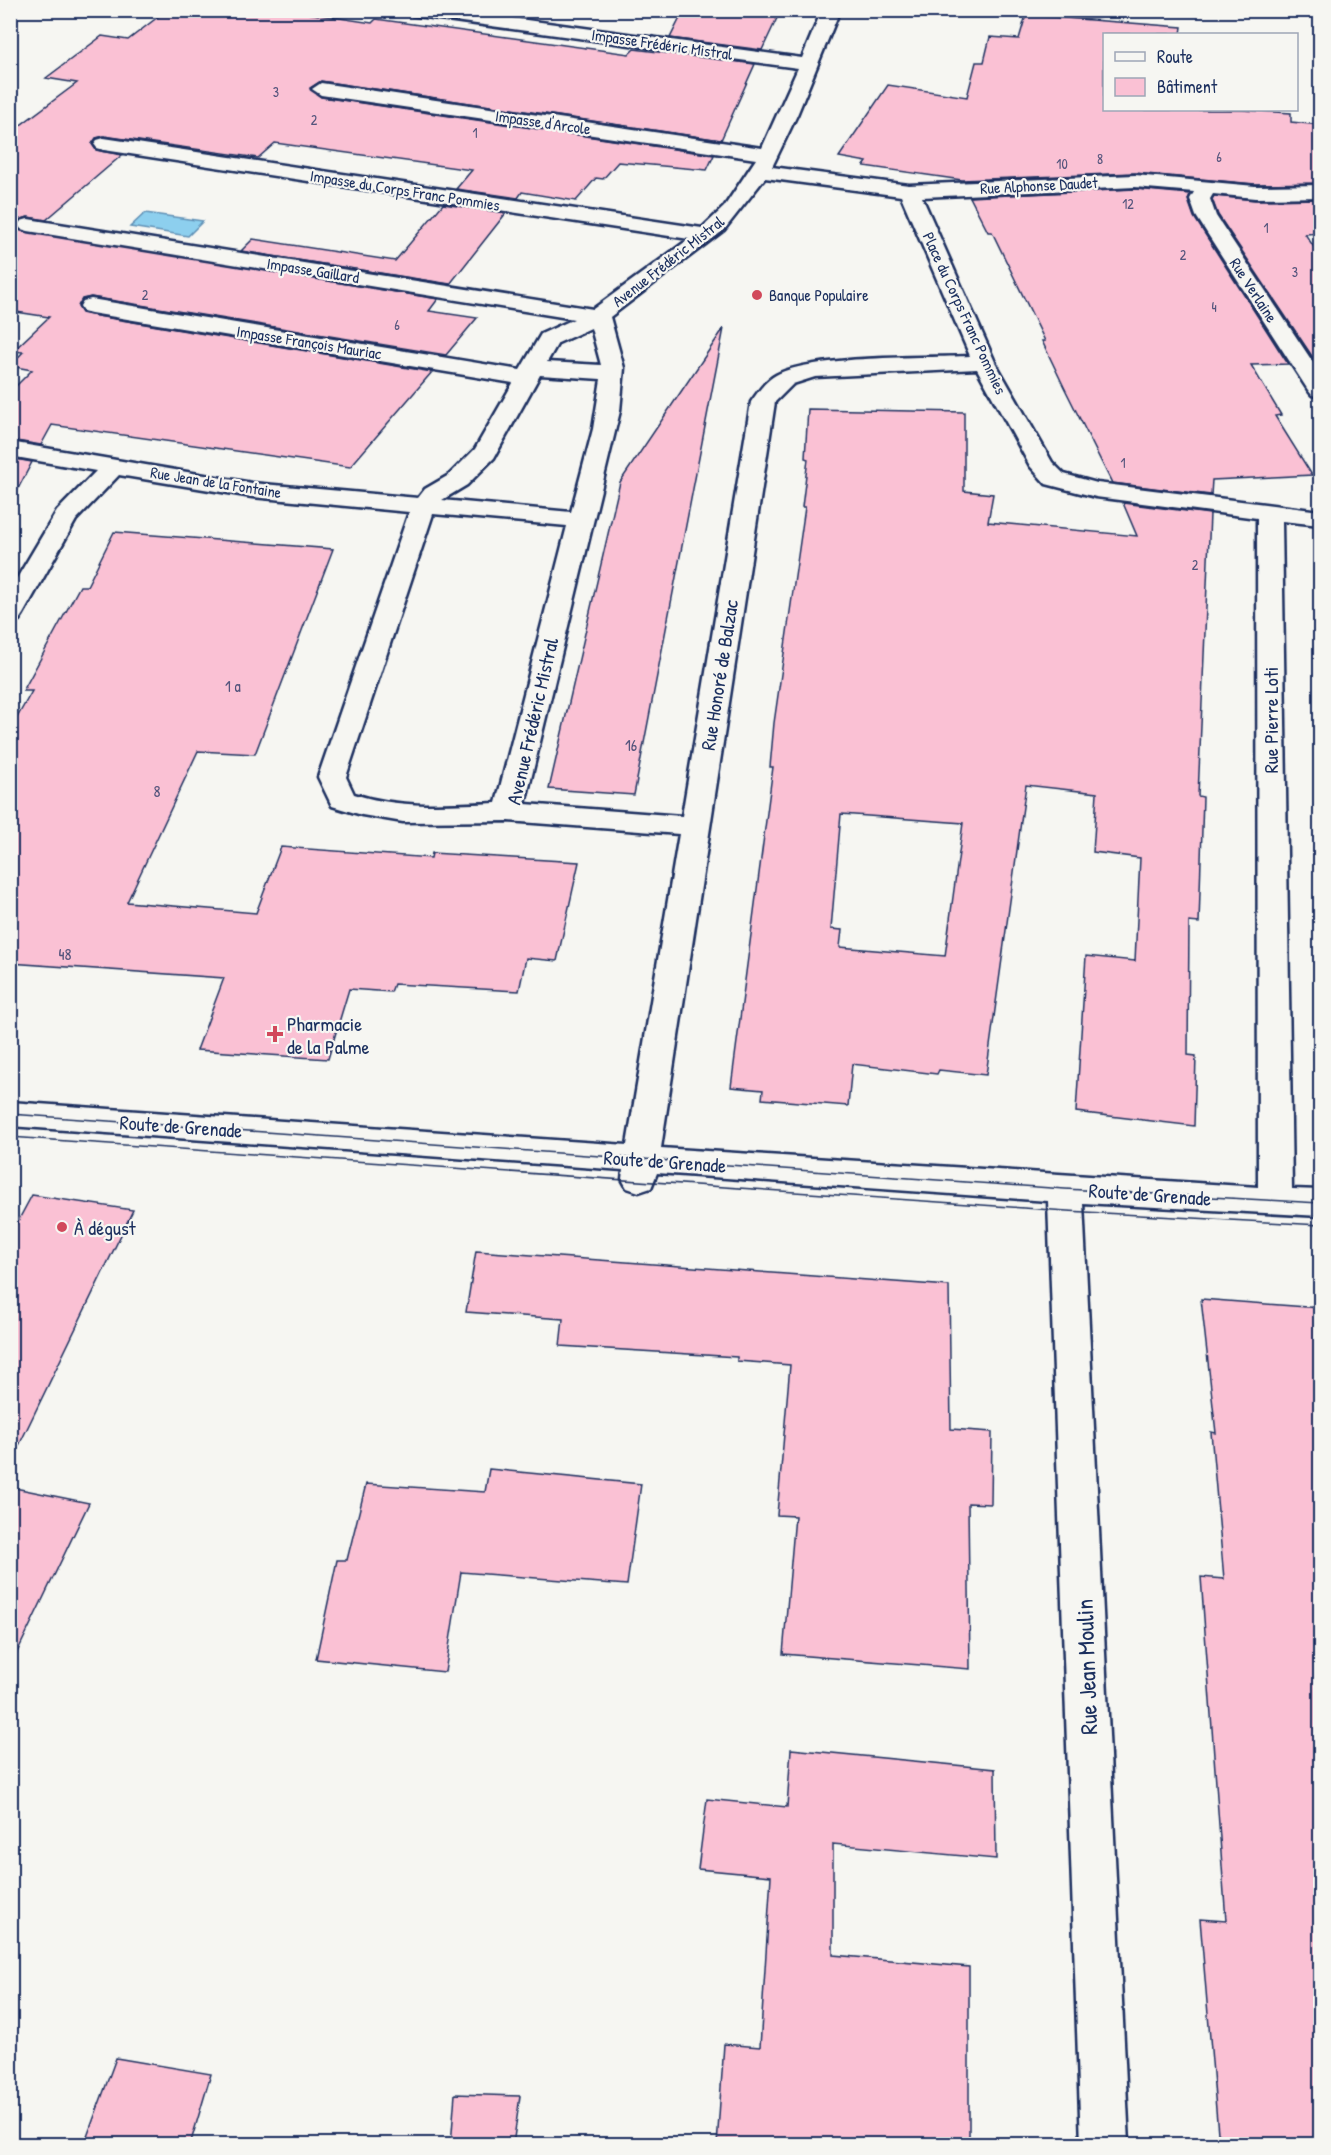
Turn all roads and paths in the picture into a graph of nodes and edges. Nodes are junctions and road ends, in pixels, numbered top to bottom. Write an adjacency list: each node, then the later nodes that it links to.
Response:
1 (410, 10): 3 (street, Impasse Frédéric Mistral)
2 (831, 10): 3 (street, Avenue Frédéric Mistral)
3 (808, 64): 6 (street, Avenue Frédéric Mistral)
4 (321, 89): 6 (street, Impasse d'Arcole)
5 (104, 144): 11 (street, Impasse du Corps Franc Pommies)
6 (762, 163): 8 (street, Rue Alphonse Daudet); 11 (street, Avenue Frédéric Mistral)
7 (1207, 187): 8 (street, Rue Alphonse Daudet); 9 (street, Rue Alphonse Daudet); 17 (street, Rue Verlaine)
8 (909, 191): 14 (street, Place du Corps Franc Pommies)
9 (1320, 191)
10 (28, 225): 13 (street, Impasse Gaillard)
11 (706, 235): 13 (street, Avenue Frédéric Mistral)
12 (91, 306): 15 (street, Impasse François Mauriac)
13 (598, 316): 15 (street, Avenue Frédéric Mistral); 16 (street, Avenue Frédéric Mistral)
14 (984, 362): 21 (street, Place du Corps Franc Pommies); 26 (street, Rue Honoré de Balzac)
15 (529, 373): 16 (street, Impasse François Mauriac); 20 (street, Avenue Frédéric Mistral)
16 (613, 373): 23 (street, Avenue Frédéric Mistral)
17 (1320, 390)
18 (10, 449): 19 (street, Rue Jean de la Fontaine)
19 (114, 466): 20 (street, Rue Jean de la Fontaine); 24 (street)
20 (423, 507): 23 (street); 25 (street)
21 (1269, 512): 22 (street); 31 (street, Rue Pierre Loti)
22 (1320, 518)
23 (580, 520): 25 (street, Avenue Frédéric Mistral)
24 (10, 614)
25 (508, 812): 26 (street, Avenue Frédéric Mistral)
26 (694, 826): 29 (street, Rue Honoré de Balzac)
27 (10, 1114): 29 (street, Route de Grenade)
28 (10, 1137): 29 (street, Route de Grenade)
29 (641, 1169): 30 (street, Route de Grenade)
30 (1066, 1200): 31 (street, Route de Grenade); 33 (street, Route de Grenade); 34 (street, Rue Jean Moulin)
31 (1275, 1202): 32 (street, Route de Grenade)
32 (1320, 1203)
33 (1320, 1225)
34 (1105, 2145)

